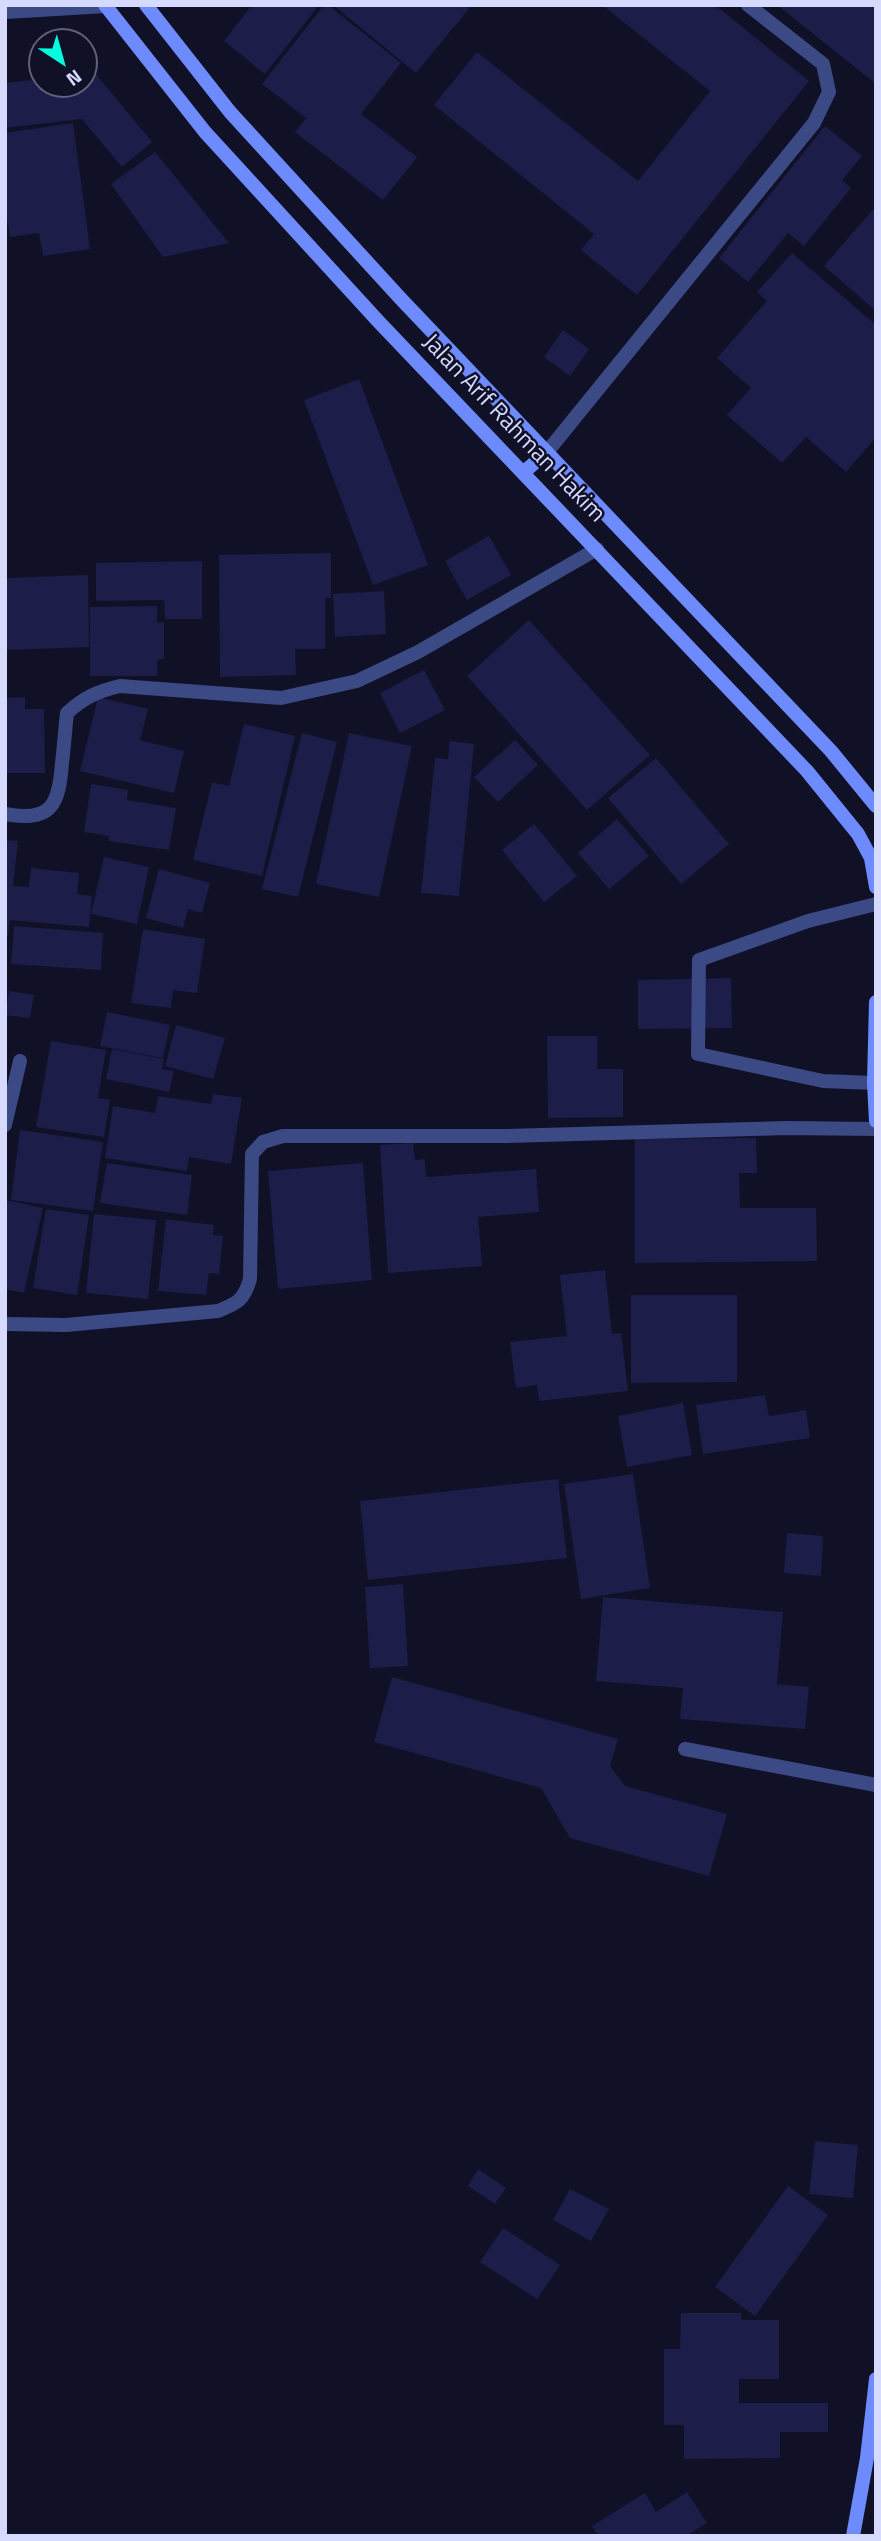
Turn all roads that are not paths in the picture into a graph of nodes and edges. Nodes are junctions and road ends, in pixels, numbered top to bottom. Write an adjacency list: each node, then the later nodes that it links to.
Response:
1 (146, 5): 5 (main road, Jalan Arif Rahman Hakim)
2 (748, 5): 5 (street)
3 (106, 6): 4 (street); 6 (main road, Jalan Arif Rahman Hakim)
4 (5, 12)
5 (547, 452): 6 (main road); 8 (main road, Jalan Arif Rahman Hakim)
6 (524, 472): 7 (main road, Jalan Arif Rahman Hakim)
7 (597, 549): 9 (street); 10 (main road, Jalan Arif Rahman Hakim)
8 (876, 806)
9 (5, 814)
10 (876, 887)
11 (876, 904): 14 (street)
12 (876, 1002): 14 (main road)
13 (20, 1061): 16 (street)
14 (875, 1083): 15 (main road)
15 (876, 1121)
16 (5, 1125)
17 (876, 1129): 18 (street)
18 (5, 1324)
19 (685, 1749): 20 (street)
20 (876, 1785)
21 (876, 2379): 22 (main road)
22 (853, 2536)

